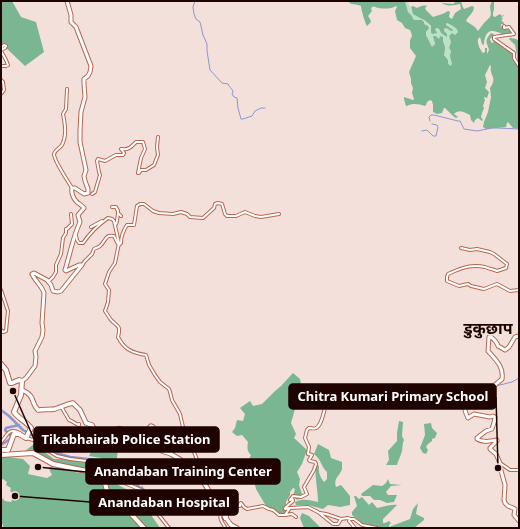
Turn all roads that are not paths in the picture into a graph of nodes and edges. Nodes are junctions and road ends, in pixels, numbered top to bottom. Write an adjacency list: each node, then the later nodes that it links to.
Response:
1 (67, 1): 11 (street)
2 (504, 26): 5 (street)
3 (1, 50): 4 (street)
4 (1, 66)
5 (519, 66)
6 (1, 80): 8 (street)
7 (67, 89): 10 (street)
8 (1, 94)
9 (158, 137): 11 (street)
10 (72, 188): 11 (street); 20 (street)
11 (84, 194)
12 (112, 207): 13 (street)
13 (118, 212): 16 (street); 18 (street)
14 (71, 214): 24 (street)
15 (279, 214): 21 (street)
16 (121, 216)
17 (103, 222): 18 (street); 19 (street); 20 (street)
18 (116, 225): 21 (street)
19 (91, 227)
20 (76, 234): 23 (street)
21 (119, 245): 23 (street); 42 (street)
22 (461, 248): 26 (street)
23 (82, 265): 24 (street)
24 (48, 282): 30 (street)
25 (1, 290): 27 (street)
26 (519, 290)
27 (1, 330)
28 (519, 336): 40 (street)
29 (1, 364): 30 (main road)
30 (22, 381): 31 (main road)
31 (22, 390): 33 (main road); 36 (main road)
32 (343, 402): 44 (street)
33 (61, 406): 34 (street); 42 (main road)
34 (79, 424)
35 (21, 436): 36 (main road); 37 (street); 38 (main road)
36 (26, 438): 54 (street)
37 (1, 442)
38 (1, 450)
39 (1, 455): 53 (main road)
40 (500, 463): 41 (street); 51 (street)
41 (519, 470)
42 (203, 482): 43 (main road)
43 (231, 494): 46 (street); 50 (main road)
44 (290, 508): 45 (street); 46 (street)
45 (320, 513): 48 (street); 48 (street)
46 (285, 515): 47 (street)
47 (296, 517)
48 (341, 519): 49 (street)
49 (350, 519): 56 (street); 57 (street)
50 (227, 521): 52 (street); 55 (main road)
51 (519, 521)
52 (225, 527)
53 (144, 528)
54 (169, 528)
55 (237, 528)
56 (355, 528)
57 (377, 528)

